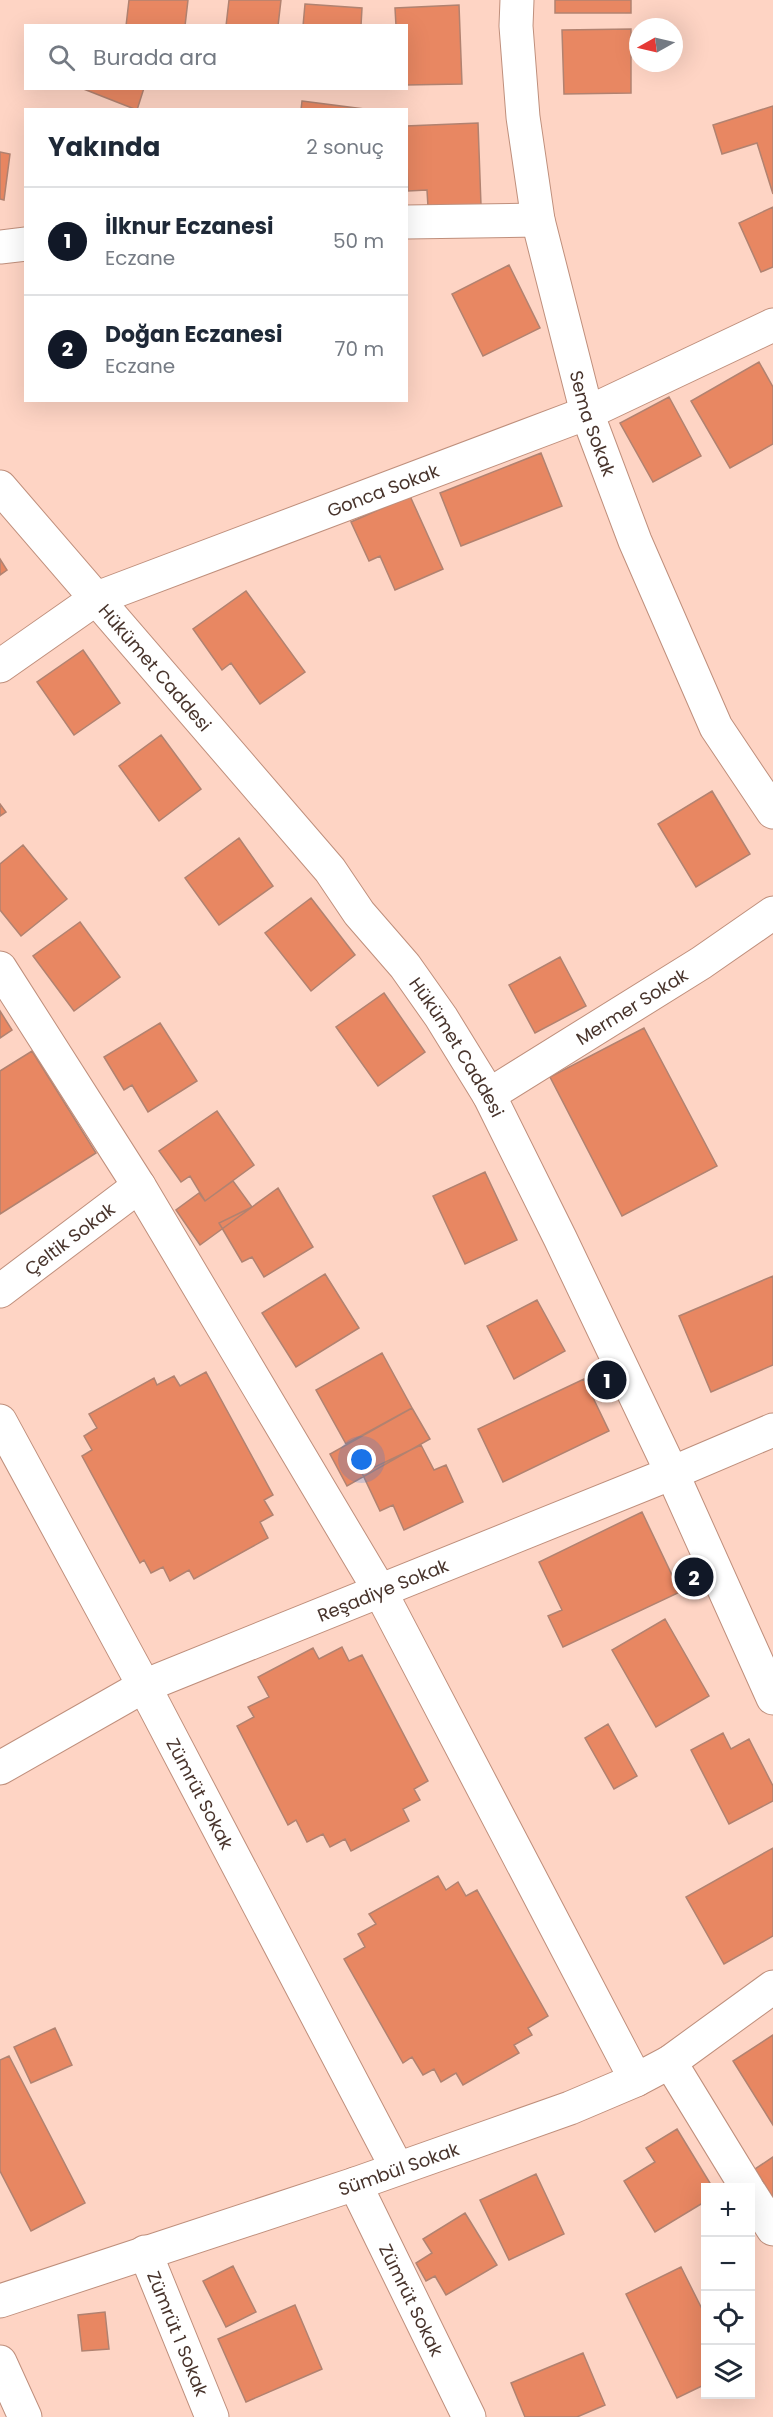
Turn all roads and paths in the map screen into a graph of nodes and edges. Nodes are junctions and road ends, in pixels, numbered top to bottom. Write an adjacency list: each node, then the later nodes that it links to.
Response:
1 (517, 0): 2 (street, Sema Sokak)
2 (538, 219): 3 (street); 7 (street, Sema Sokak)
3 (408, 222)
4 (24, 244): 5 (street)
5 (0, 247)
6 (773, 325): 7 (street, Gonca Sokak)
7 (587, 413): 9 (street, Gonca Sokak); 11 (street, Sema Sokak)
8 (0, 487): 9 (street, Hükümet Caddesi)
9 (97, 598): 10 (street, Gonca Sokak); 14 (street, Hükümet Caddesi)
10 (0, 666)
11 (773, 812)
12 (773, 913): 14 (street, Mermer Sokak)
13 (0, 968): 15 (street)
14 (489, 1095): 19 (street, Hükümet Caddesi)
15 (139, 1186): 16 (street, Çeltik Sokak); 20 (street)
16 (0, 1291)
17 (2, 1427): 21 (street, Zümrüt Sokak)
18 (773, 1430): 19 (street, Reşadiye Sokak)
19 (672, 1473): 20 (street, Reşadiye Sokak); 22 (street, Hükümet Caddesi)
20 (380, 1590): 21 (street, Reşadiye Sokak); 26 (street)
21 (144, 1686): 23 (street, Reşadiye Sokak); 27 (street, Zümrüt Sokak)
22 (773, 1698)
23 (0, 1768)
24 (773, 1987): 25 (street, Sümbül Sokak)
25 (670, 2062): 26 (street, Sümbül Sokak); 28 (street)
26 (636, 2080): 27 (street, Sümbül Sokak)
27 (397, 2168): 29 (street, Sümbül Sokak)
28 (745, 2183)
29 (354, 2184): 32 (street, Sümbül Sokak); 37 (street, Zümrüt Sokak)
30 (755, 2201): 31 (street)
31 (773, 2229)
32 (145, 2252): 33 (street, Sümbül Sokak); 36 (street, Zümrüt 1 Sokak)
33 (0, 2301)
34 (0, 2362): 35 (street)
35 (25, 2417)
36 (212, 2417)
37 (469, 2417)

